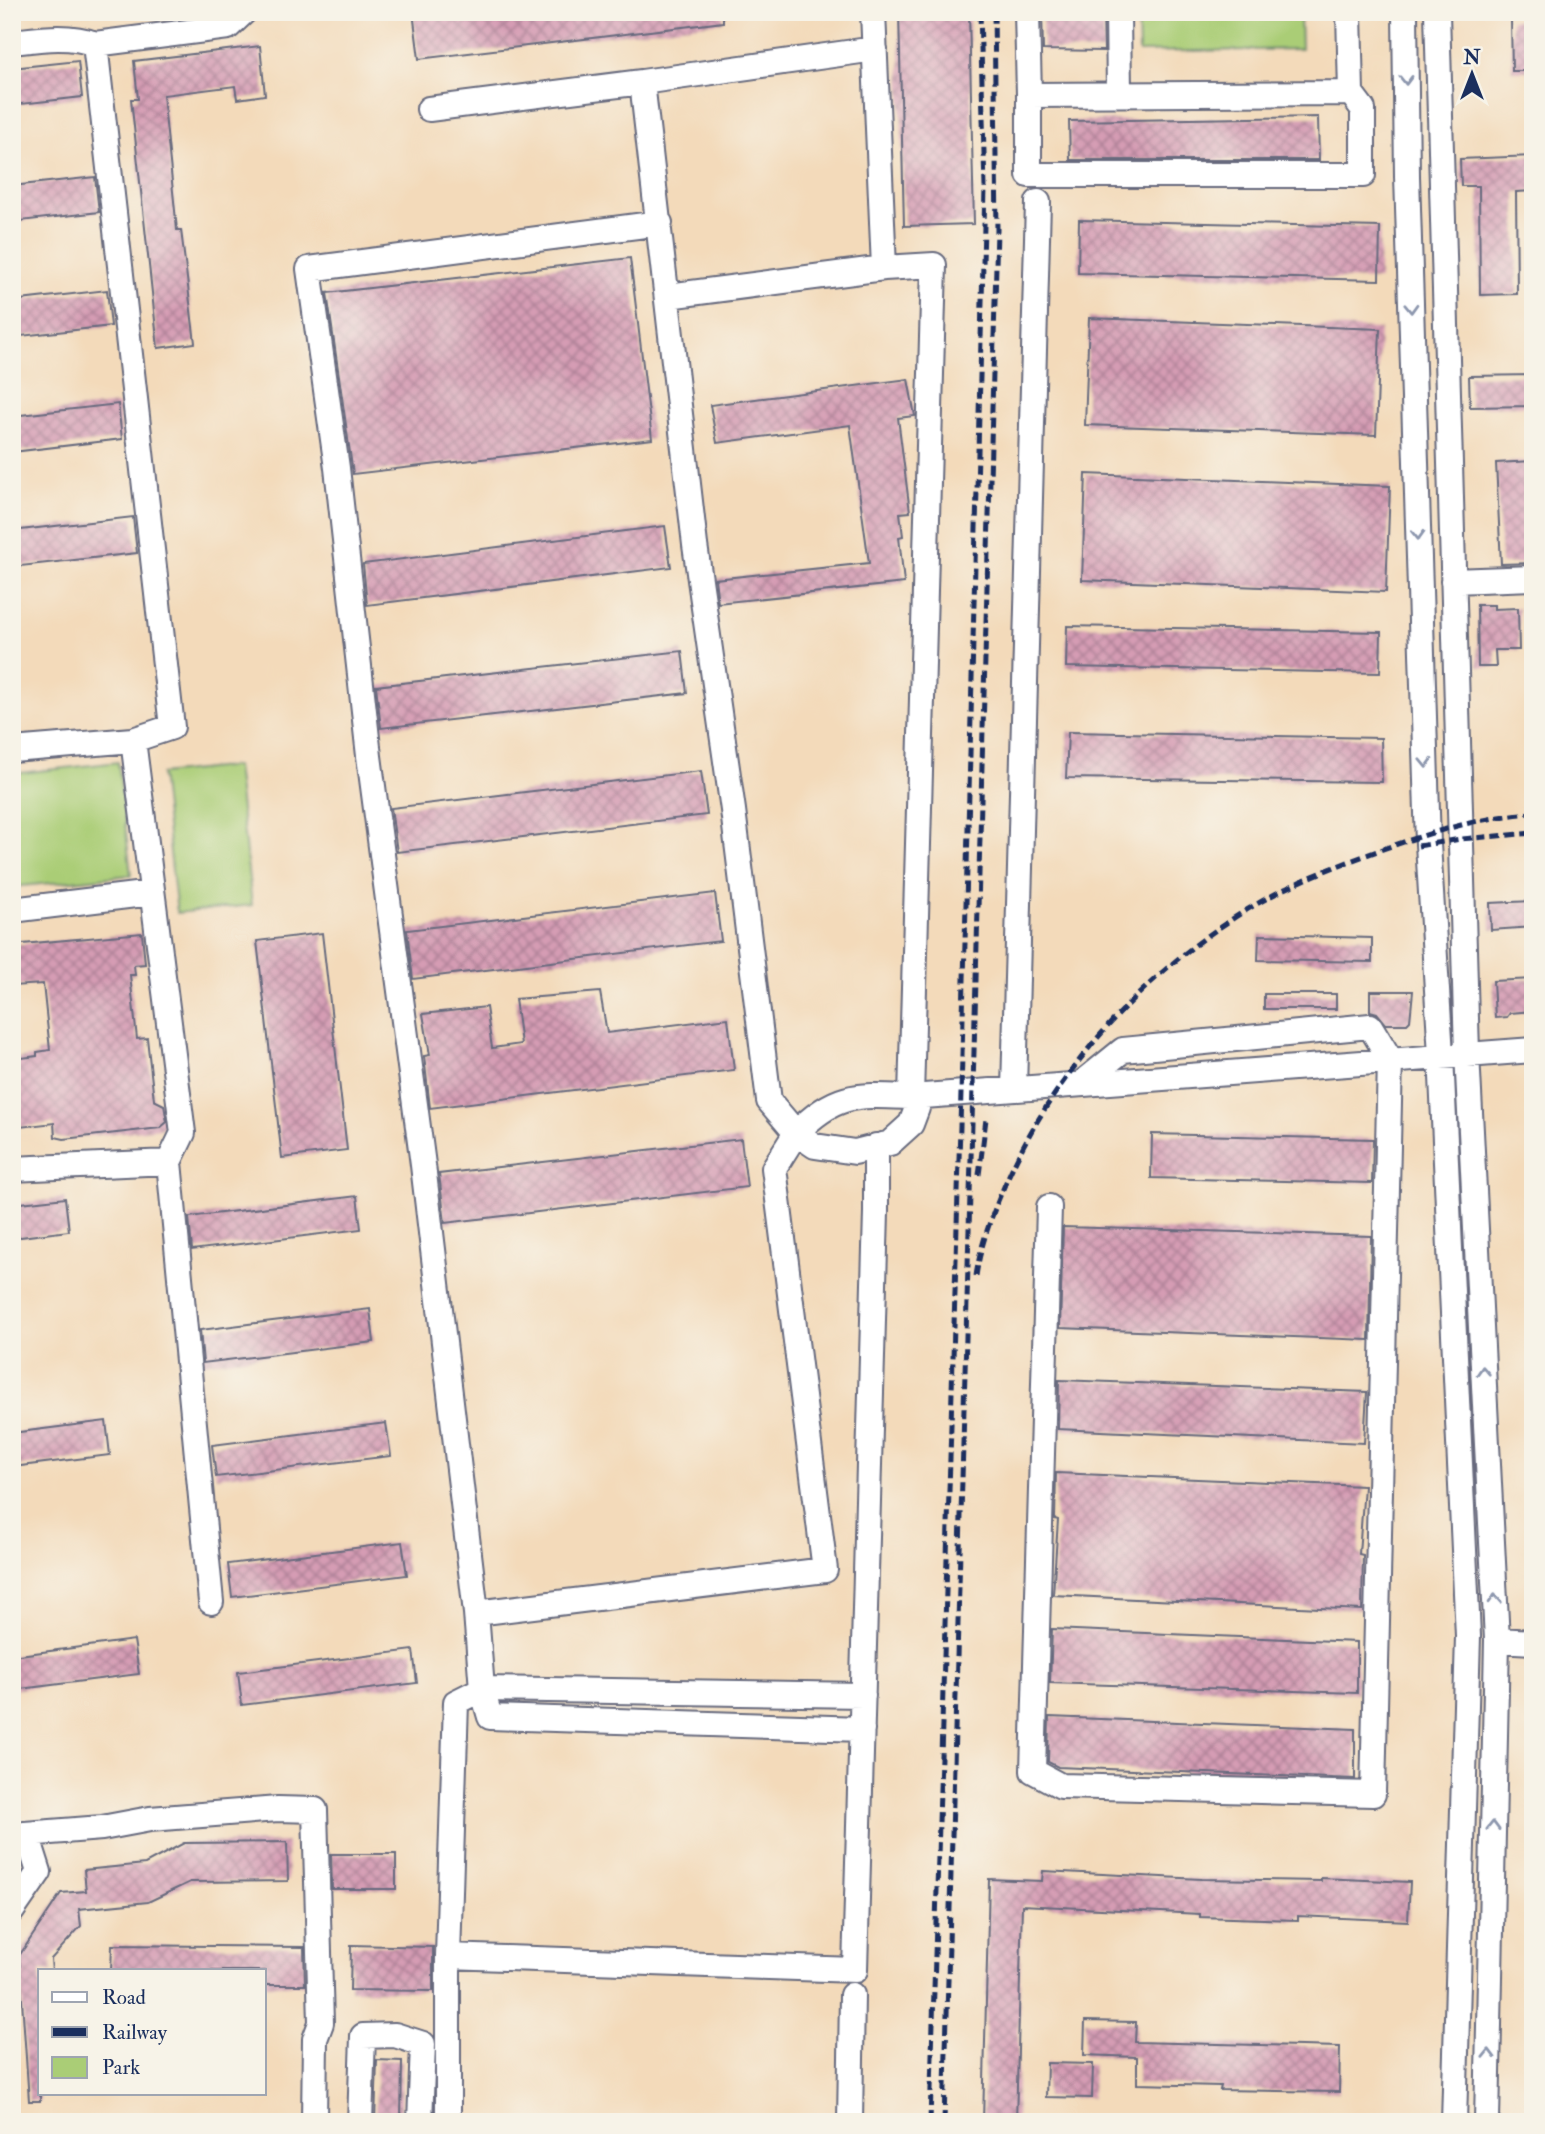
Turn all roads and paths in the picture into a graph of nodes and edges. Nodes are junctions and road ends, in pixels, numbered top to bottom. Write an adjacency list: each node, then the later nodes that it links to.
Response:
1 (244, 12): 9 (street)
2 (873, 12): 10 (street)
3 (1027, 12): 14 (street)
4 (1118, 12): 12 (street)
5 (1349, 12): 13 (street)
6 (1405, 12): 28 (street, one-way to 28)
7 (1437, 12): 21 (street)
8 (12, 42): 9 (street)
9 (95, 44): 22 (street)
10 (875, 49): 11 (street); 18 (street)
11 (642, 82): 15 (street); 17 (street)
12 (1119, 93): 13 (street); 14 (street)
13 (1351, 93): 14 (street)
14 (1029, 95)
15 (429, 109)
16 (1038, 202): 31 (street)
17 (660, 223): 19 (street); 39 (street)
18 (884, 268): 19 (street); 32 (street)
19 (668, 296): 33 (street)
20 (1533, 578): 21 (street)
21 (1453, 581): 27 (street)
22 (133, 740): 23 (street); 24 (street)
23 (12, 750)
24 (152, 893): 25 (street); 35 (street)
25 (12, 910)
26 (1533, 1050): 27 (street)
27 (1467, 1053): 28 (street); 40 (street, one-way to 27)
28 (1441, 1055): 29 (street); 54 (street)
29 (1390, 1059): 30 (street); 30 (street); 37 (street)
30 (1081, 1084): 31 (street)
31 (1014, 1089): 32 (street)
32 (911, 1097): 33 (street); 34 (street)
33 (796, 1133): 34 (street); 39 (street)
34 (876, 1146): 43 (street)
35 (169, 1162): 36 (street); 38 (street)
36 (12, 1169)
37 (1049, 1207)
38 (211, 1602)
39 (476, 1613): 42 (street)
40 (1497, 1640): 41 (street); 55 (street, one-way to 40)
41 (1533, 1642)
42 (482, 1689): 43 (street); 44 (street); 47 (street)
43 (863, 1695): 44 (street)
44 (862, 1729): 47 (street)
45 (20, 1834): 46 (street); 49 (street)
46 (12, 1911)
47 (448, 1956): 52 (street)
48 (852, 1995): 53 (street)
49 (314, 2122)
50 (360, 2122): 51 (street)
51 (420, 2122)
52 (448, 2122)
53 (850, 2122)
54 (1454, 2122)
55 (1487, 2122)

